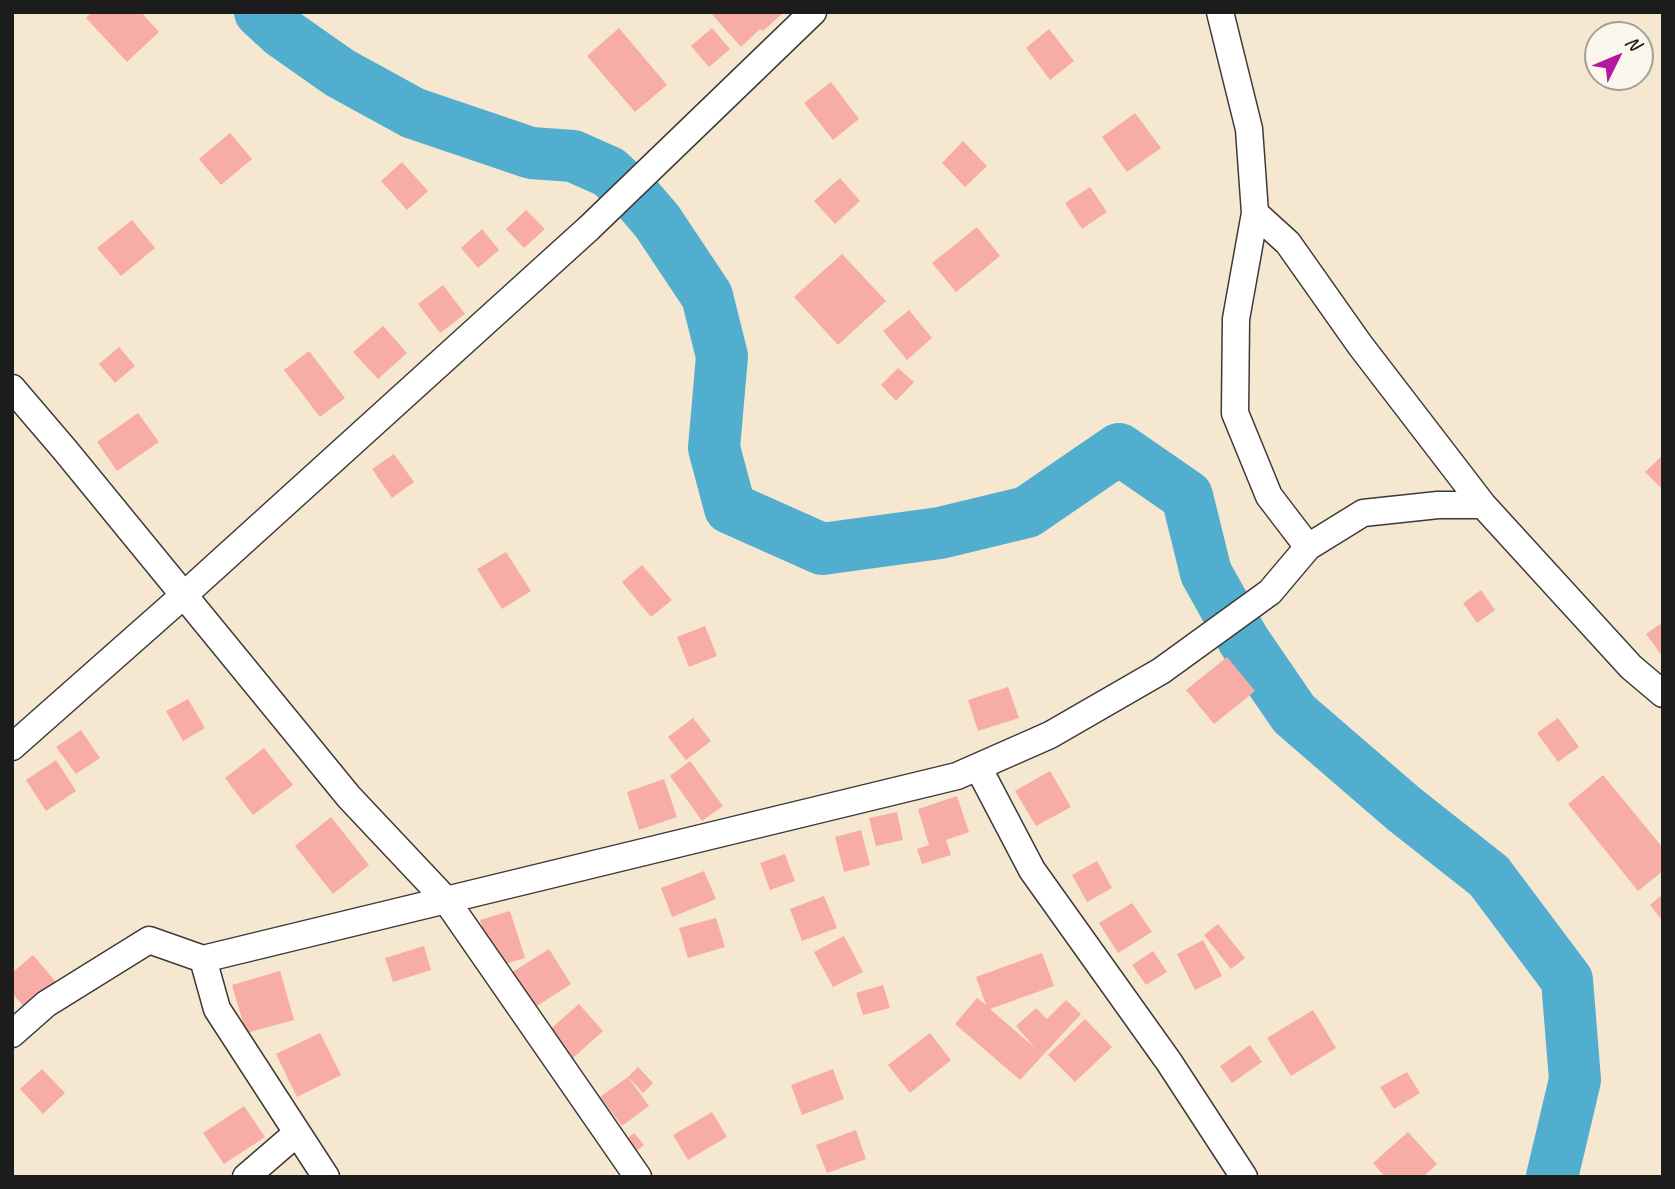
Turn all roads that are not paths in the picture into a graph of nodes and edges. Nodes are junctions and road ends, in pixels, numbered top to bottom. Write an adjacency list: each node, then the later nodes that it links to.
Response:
1 (813, 12): 7 (street)
2 (1220, 12): 3 (street)
3 (1255, 213): 5 (street); 6 (street)
4 (12, 388): 7 (street)
5 (1483, 505): 6 (street); 8 (street)
6 (1308, 547): 10 (street)
7 (184, 595): 9 (street); 11 (street)
8 (1663, 694)
9 (12, 747)
10 (978, 767): 11 (street); 18 (street)
11 (446, 900): 12 (street); 17 (street)
12 (203, 959): 13 (street); 14 (street)
13 (12, 1034)
14 (297, 1133): 15 (street); 16 (street)
15 (246, 1177)
16 (326, 1177)
17 (638, 1177)
18 (1244, 1177)

